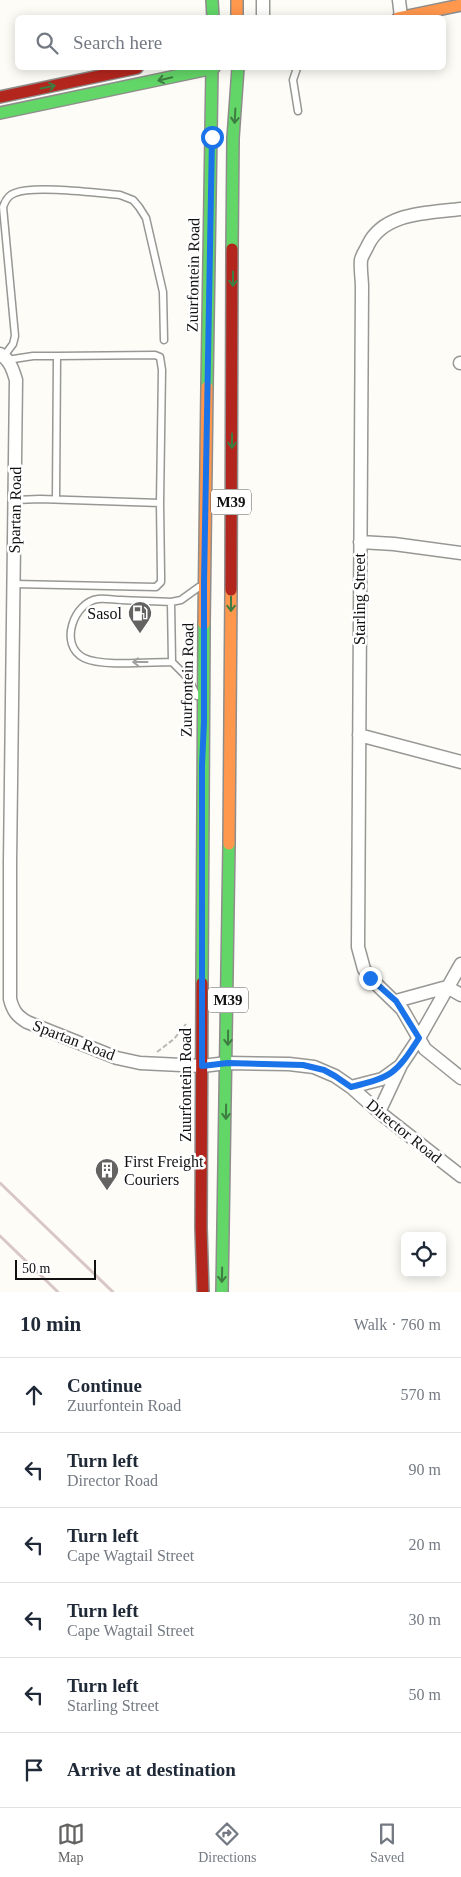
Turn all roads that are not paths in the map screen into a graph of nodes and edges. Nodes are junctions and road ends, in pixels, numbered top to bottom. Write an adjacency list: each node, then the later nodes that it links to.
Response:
1 (212, 0): 6 (main road)
2 (237, 0): 7 (main road)
3 (263, 0): 8 (street)
4 (399, 0): 9 (street)
5 (461, 6): 10 (main road)
6 (213, 15)
7 (237, 15)
8 (263, 15)
9 (400, 15)
10 (411, 15)
11 (128, 70): 16 (main road, one-way to 11)
12 (204, 70): 18 (main road, one-way to 18)
13 (213, 70): 28 (main road, Zuurfontein Road / M39)
14 (238, 70): 41 (main road, M39, one-way to 41)
15 (296, 70): 17 (lane)
16 (0, 97)
17 (298, 111)
18 (0, 113)
19 (461, 209): 26 (street, Starling Street)
20 (164, 340): 22 (lane)
21 (57, 356): 22 (lane); 23 (lane); 25 (lane)
22 (4, 357): 24 (street, Spartan Road)
23 (56, 499): 24 (lane); 25 (lane)
24 (15, 500): 29 (street, Spartan Road)
25 (160, 503): 29 (lane)
26 (360, 542): 27 (street); 33 (street, Starling Street)
27 (461, 553)
28 (204, 583): 30 (lane); 32 (main road, Zuurfontein Road / M39)
29 (14, 584): 35 (street, Spartan Road)
30 (172, 602): 31 (lane); 31 (lane, one-way to 30)
31 (172, 662): 32 (lane)
32 (204, 722): 43 (main road, Zuurfontein Road / M39)
33 (359, 735): 34 (street); 39 (street, Starling Street)
34 (461, 762)
35 (5, 862): 43 (street, Spartan Road)
36 (461, 964): 37 (street)
37 (447, 987): 38 (street); 39 (street); 40 (street)
38 (461, 995)
39 (396, 1001): 40 (street, Starling Street)
40 (419, 1038): 42 (street); 44 (street, Starling Street)
41 (228, 1063): 43 (street, Director Road); 45 (street, Director Road); 49 (main road, M39, one-way to 49)
42 (402, 1065): 45 (street); 46 (street)
43 (202, 1066): 48 (main road, Zuurfontein Road / M39)
44 (461, 1078)
45 (351, 1087): 46 (street, Director Road)
46 (379, 1112): 47 (street, Director Road)
47 (461, 1176)
48 (203, 1292)
49 (222, 1292)

